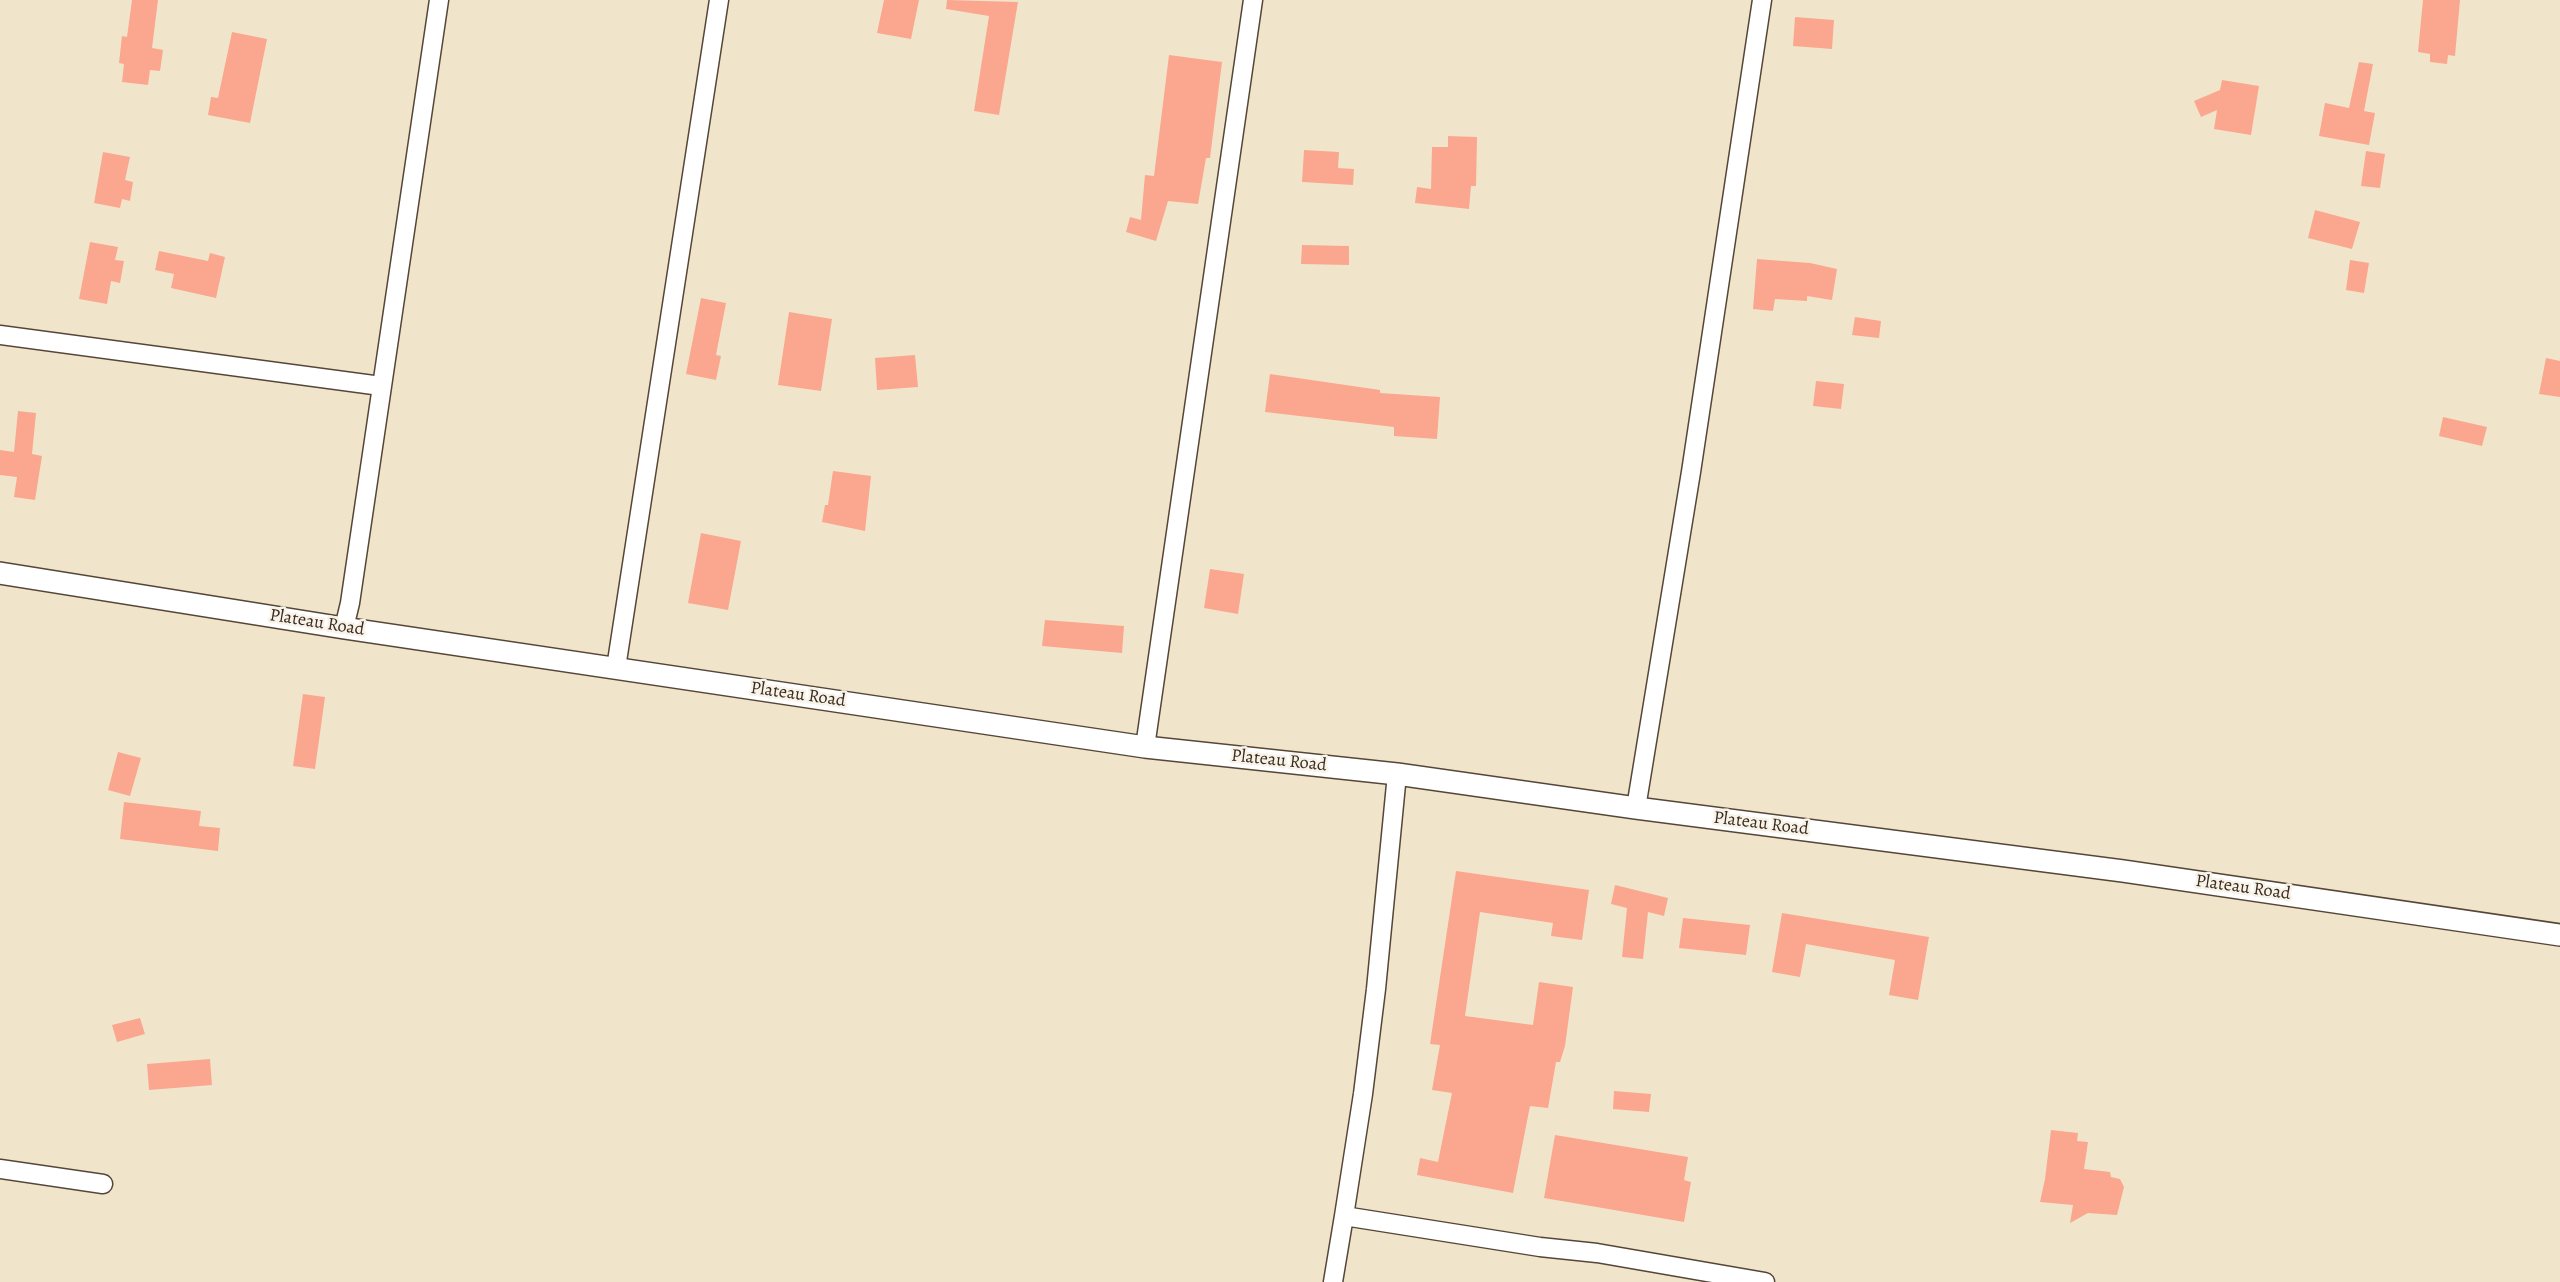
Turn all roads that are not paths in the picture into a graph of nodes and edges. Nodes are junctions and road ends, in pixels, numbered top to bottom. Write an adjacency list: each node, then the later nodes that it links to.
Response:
1 (439, 0): 6 (street)
2 (719, 0): 9 (street)
3 (1253, 0): 10 (street)
4 (1762, 0): 12 (street)
5 (0, 335): 6 (street)
6 (381, 386): 8 (street)
7 (0, 573): 8 (street, Plateau Road)
8 (344, 628): 9 (street, Plateau Road)
9 (616, 668): 10 (street, Plateau Road)
10 (1145, 747): 11 (street, Plateau Road)
11 (1397, 774): 12 (street, Plateau Road); 16 (street)
12 (1636, 808): 13 (street, Plateau Road)
13 (2560, 935)
14 (0, 1169): 15 (street)
15 (104, 1184)
16 (1344, 1216): 17 (street); 18 (street)
17 (1333, 1282)
18 (1765, 1282)

